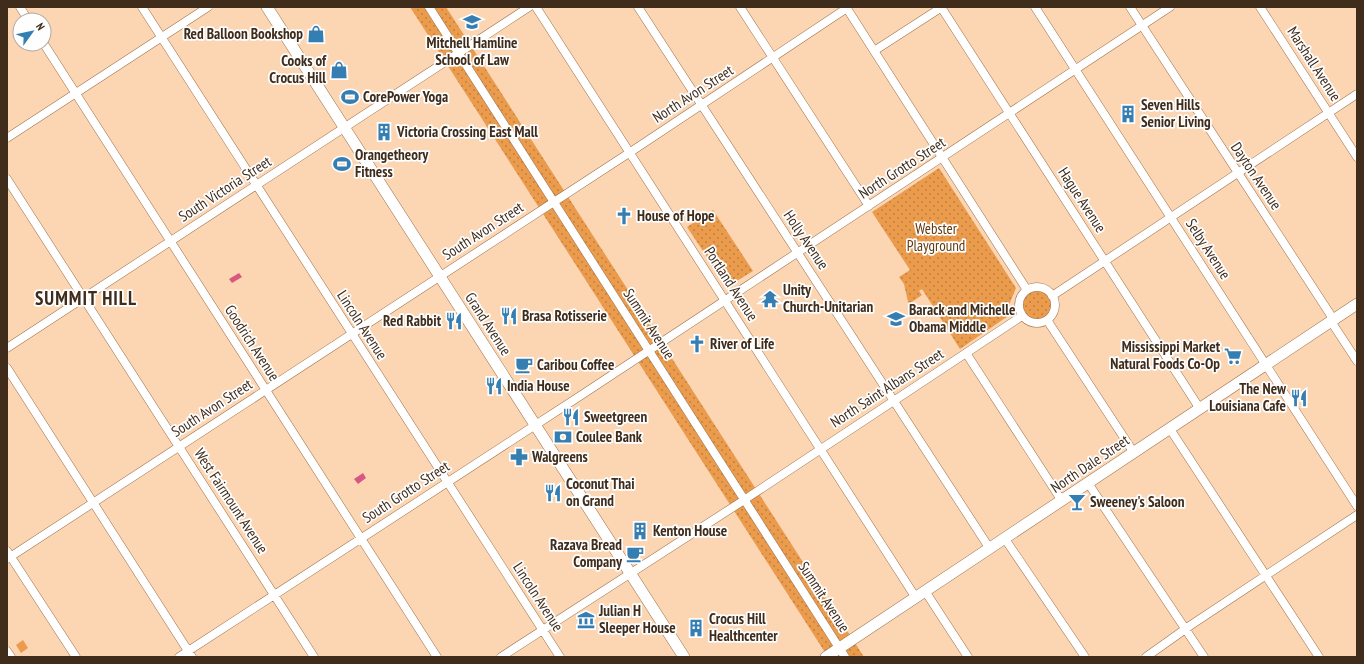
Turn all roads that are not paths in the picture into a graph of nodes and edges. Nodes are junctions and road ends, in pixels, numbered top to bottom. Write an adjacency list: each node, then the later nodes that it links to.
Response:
1 (142, 7): 16 (street, Lincoln Avenue)
2 (208, 7): 16 (street)
3 (267, 7): 27 (main road, Grand Avenue)
4 (429, 7): 19 (street, Summit Avenue)
5 (529, 7): 19 (street, South Victoria Street)
6 (536, 7): 29 (street, Portland Avenue)
7 (638, 7): 24 (street, Holly Avenue)
8 (740, 7): 20 (street)
9 (941, 7): 17 (street); 25 (street, Hague Avenue)
10 (1035, 7): 21 (street, Selby Avenue)
11 (1130, 7): 15 (street, Dayton Avenue)
12 (1170, 7): 15 (street, North Grotto Street)
13 (1260, 7): 26 (street, Marshall Avenue)
14 (847, 8): 17 (street); 20 (street, North Avon Street)
15 (1142, 25): 21 (street, North Grotto Street); 32 (street, Dayton Avenue)
16 (162, 37): 22 (street); 34 (street, Lincoln Avenue)
17 (874, 51): 30 (street)
18 (49, 52): 22 (street, Goodrich Avenue)
19 (458, 53): 27 (street, South Victoria Street); 35 (street, Summit Avenue)
20 (772, 58): 24 (street, North Avon Street); 36 (street)
21 (1075, 69): 25 (street, North Grotto Street); 37 (street, Selby Avenue)
22 (75, 93): 28 (street); 38 (street, Goodrich Avenue)
23 (1357, 94): 26 (street)
24 (701, 105): 29 (street, North Avon Street); 39 (street, Holly Avenue)
25 (1010, 113): 30 (street, North Grotto Street); 40 (street, Hague Avenue)
26 (1328, 113): 31 (street, Marshall Avenue); 32 (street)
27 (345, 128): 34 (street, South Victoria Street); 41 (main road, Grand Avenue)
28 (7, 138)
29 (628, 153): 35 (street, North Avon Street); 45 (street, Portland Avenue)
30 (943, 157): 36 (street, North Grotto Street); 42 (street)
31 (1357, 157)
32 (1237, 173): 37 (street); 49 (street, Dayton Avenue)
33 (7, 179): 44 (street, West Fairmount Avenue)
34 (256, 185): 38 (street, South Victoria Street); 50 (street, Lincoln Avenue)
35 (553, 202): 41 (street, South Avon Street); 52 (street, Summit Avenue)
36 (869, 206): 39 (street, North Grotto Street)
37 (1171, 217): 40 (street); 55 (street, Selby Avenue)
38 (170, 241): 44 (street, South Victoria Street); 57 (street, Goodrich Avenue)
39 (797, 253): 45 (street, North Grotto Street); 58 (street, Holly Avenue)
40 (1105, 261): 43 (street); 59 (street, Hague Avenue)
41 (440, 276): 50 (street, South Avon Street); 60 (main road, Grand Avenue)
42 (1027, 290): 43 (street); 47 (street)
43 (1052, 296): 48 (street)
44 (84, 298): 51 (street, South Victoria Street); 62 (street, West Fairmount Avenue)
45 (725, 301): 52 (street, North Grotto Street); 63 (street, Portland Avenue)
46 (1357, 304): 49 (main road, North Dale Street)
47 (1022, 316): 48 (street); 53 (street, North Saint Albans Street)
48 (1047, 320): 64 (street)
49 (1332, 321): 54 (street, Dayton Avenue); 55 (main road, North Dale Street)
50 (351, 333): 57 (street, South Avon Street); 65 (street, Lincoln Avenue)
51 (7, 348)
52 (649, 350): 60 (street, South Grotto Street); 67 (street, Summit Avenue)
53 (966, 353): 58 (street, North Saint Albans Street); 68 (street)
54 (1357, 361)
55 (1266, 365): 59 (main road, North Dale Street); 70 (street, Selby Avenue)
56 (7, 368): 69 (street)
57 (266, 390): 62 (street, South Avon Street); 72 (street, Goodrich Avenue)
58 (893, 401): 63 (street, North Saint Albans Street); 74 (street, Holly Avenue)
59 (1200, 409): 61 (main road, North Dale Street)
60 (535, 424): 65 (street, South Grotto Street); 76 (main road, Grand Avenue)
61 (1170, 429): 64 (main road, North Dale Street); 77 (street)
62 (179, 446): 69 (street, South Avon Street); 78 (street, West Fairmount Avenue)
63 (821, 449): 67 (street, North Saint Albans Street); 79 (street, Portland Avenue)
64 (1134, 453): 66 (main road, North Dale Street)
65 (447, 482): 72 (street, South Grotto Street); 81 (street, Lincoln Avenue)
66 (1088, 483): 68 (main road, North Dale Street); 80 (street)
67 (744, 500): 76 (street, North Saint Albans Street); 83 (street, Summit Avenue)
68 (1062, 501): 73 (main road, North Dale Street)
69 (93, 502): 75 (street, South Avon Street); 84 (street)
70 (1357, 506)
71 (1357, 515): 77 (street)
72 (360, 538): 78 (street, South Grotto Street); 89 (street, Goodrich Avenue)
73 (1005, 539): 74 (main road, North Dale Street); 95 (street)
74 (990, 549): 79 (main road, North Dale Street)
75 (8, 555): 86 (street)
76 (630, 573): 81 (street, North Saint Albans Street); 92 (main road, Grand Avenue)
77 (1266, 576): 80 (street); 98 (street)
78 (275, 594): 84 (street, South Grotto Street); 88 (street, West Fairmount Avenue)
79 (921, 595): 83 (main road, North Dale Street); 94 (street, Portland Avenue)
80 (1186, 629): 96 (street); 97 (street)
81 (542, 630): 90 (street, North Saint Albans Street); 91 (street, Lincoln Avenue)
82 (7, 651): 85 (street)
83 (842, 652): 93 (main road, North Dale Street)
84 (190, 654): 87 (street, South Grotto Street)
85 (11, 657)
86 (76, 657)
87 (179, 657)
88 (314, 657)
89 (436, 657)
90 (501, 657)
91 (560, 657)
92 (684, 657)
93 (826, 657)
94 (968, 657)
95 (1085, 657)
96 (1146, 657)
97 (1204, 657)
98 (1319, 657)

